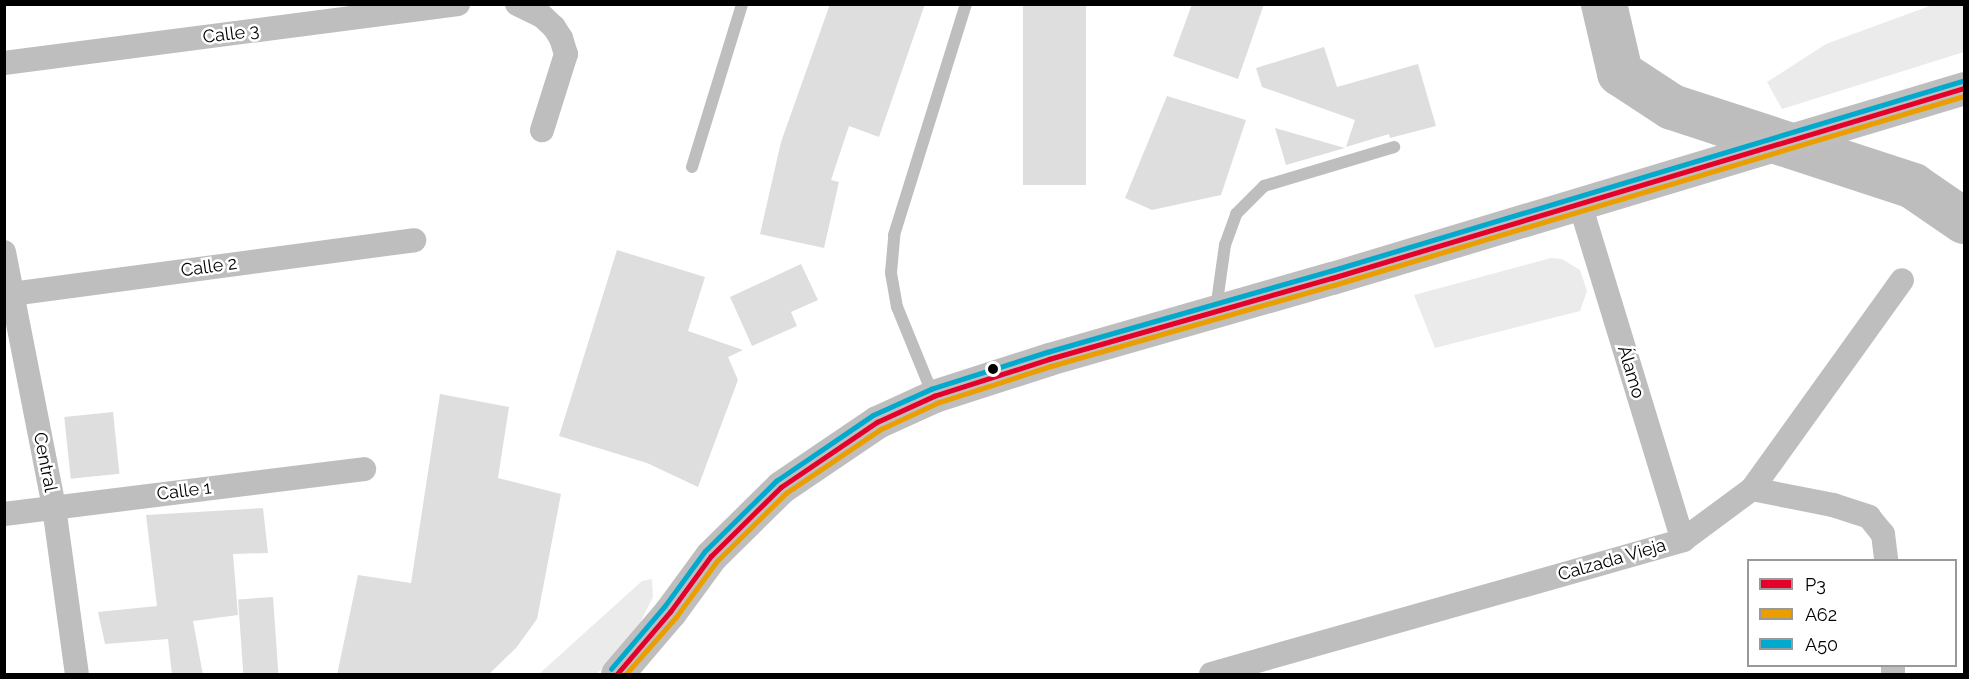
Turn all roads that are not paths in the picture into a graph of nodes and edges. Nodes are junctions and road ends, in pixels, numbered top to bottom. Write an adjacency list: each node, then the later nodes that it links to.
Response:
1 (458, 4): 5 (street, Calle 3)
2 (518, 4): 7 (street)
3 (742, 4): 9 (lane)
4 (966, 4): 16 (lane)
5 (4, 63)
6 (1965, 88): 10 (main road)
7 (542, 130)
8 (1394, 147): 15 (lane)
9 (692, 167)
10 (1580, 204): 15 (main road); 21 (street, Álamo)
11 (414, 240): 14 (street, Calle 2)
12 (4, 252): 14 (street, Central)
13 (1902, 280): 18 (street, Calzada Vieja)
14 (8, 295): 19 (street, Central)
15 (1216, 310): 16 (main road)
16 (934, 396): 23 (main road)
17 (364, 469): 19 (street, Calle 1)
18 (1752, 489): 21 (street, Calzada Vieja); 22 (street)
19 (54, 507): 20 (street, Calle 1); 24 (street, Central)
20 (4, 514)
21 (1683, 540): 27 (street, Calzada Vieja)
22 (1887, 559)
23 (670, 612): 25 (main road); 26 (main road)
24 (77, 675)
25 (617, 675)
26 (644, 675)
27 (1211, 675)

